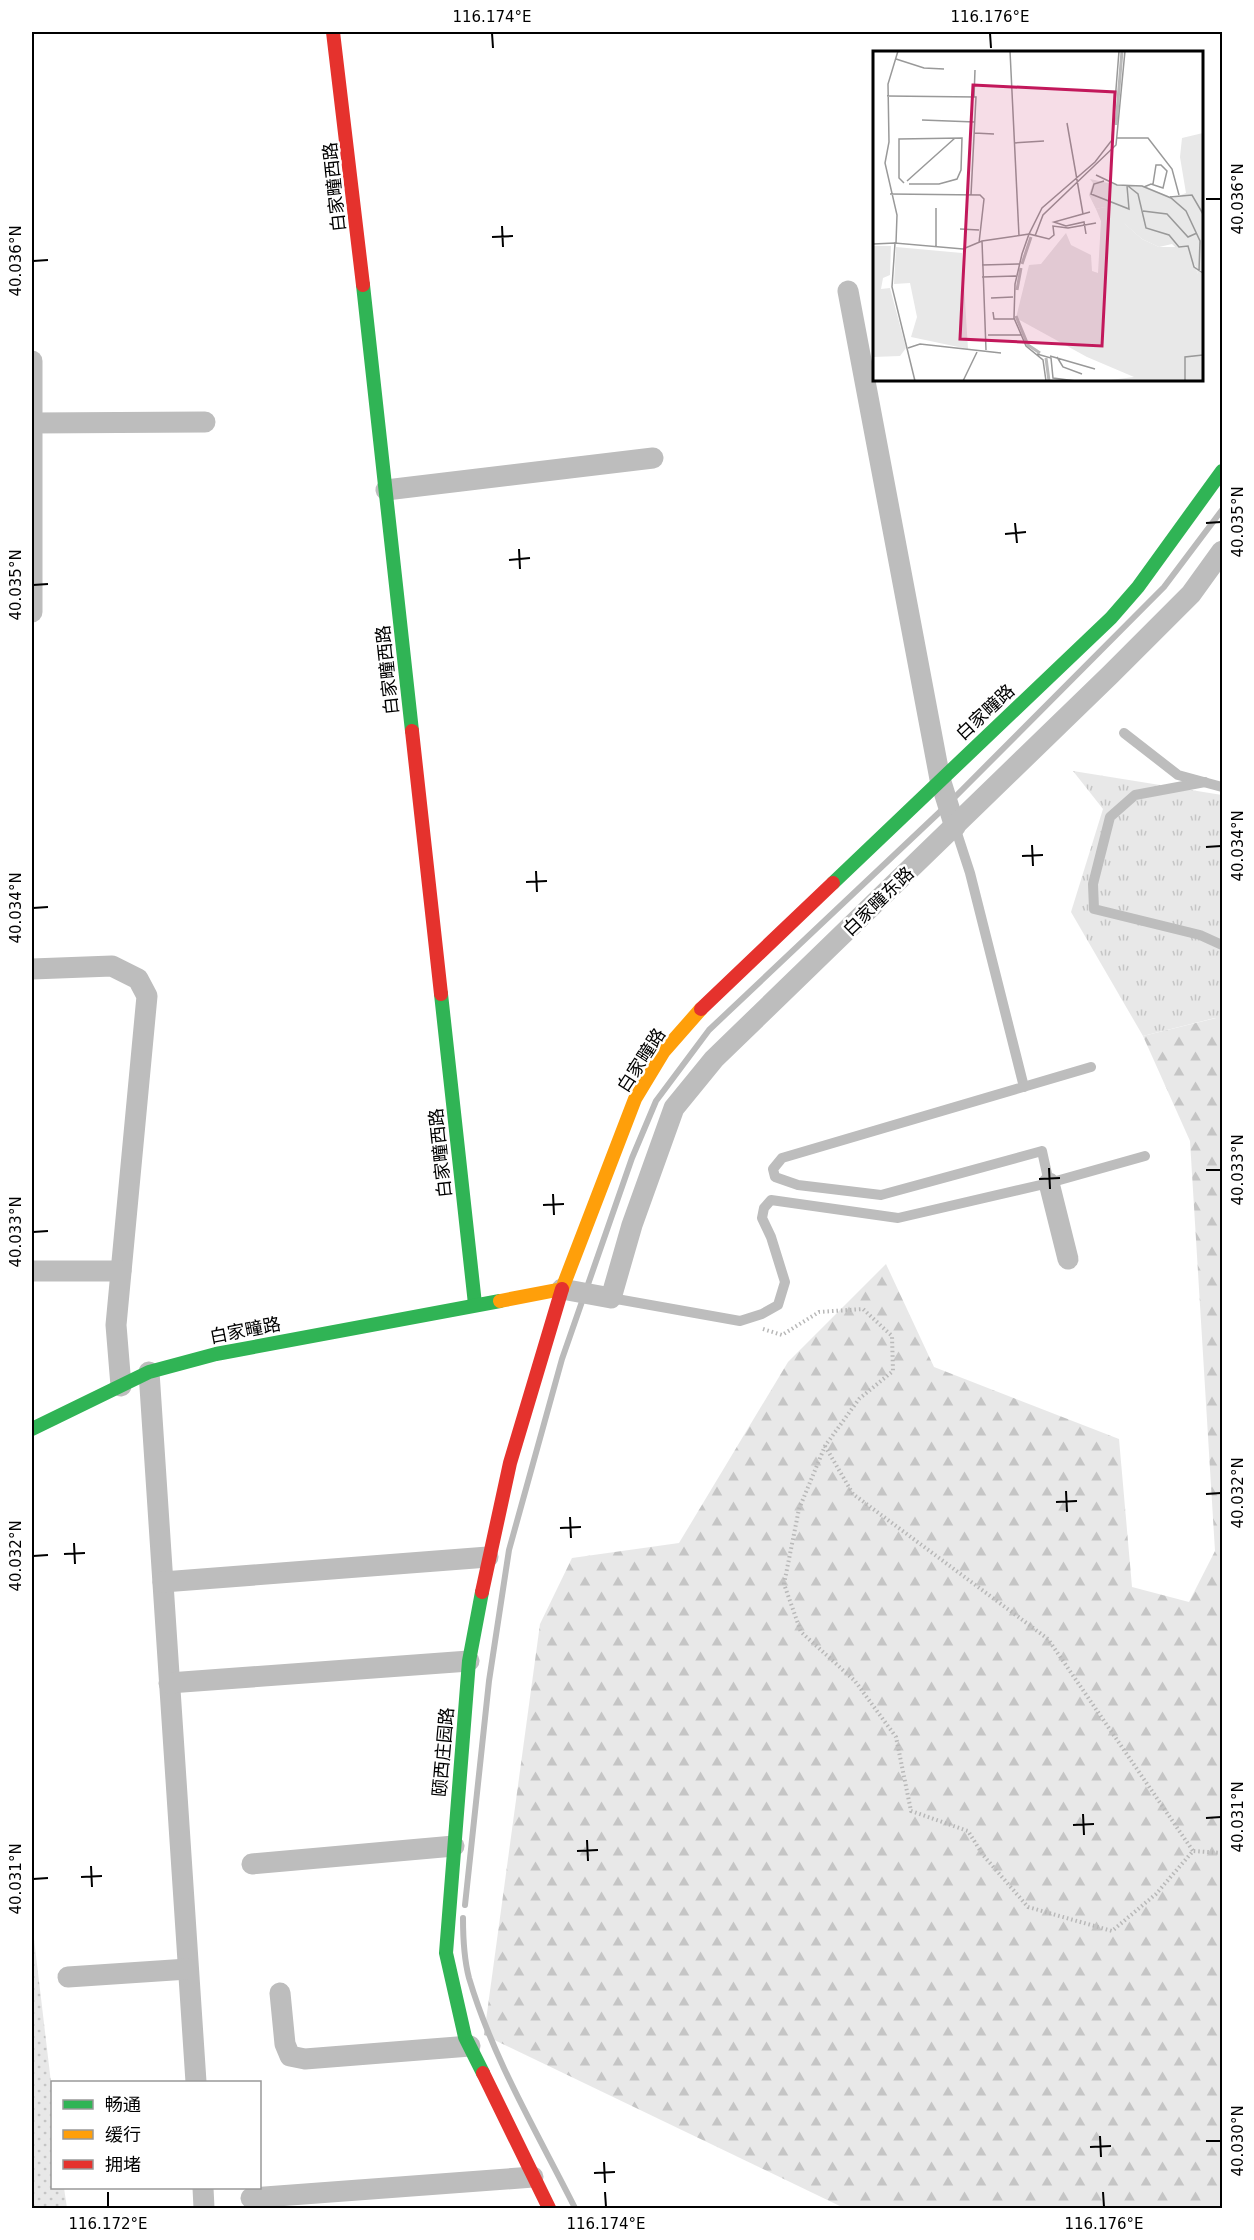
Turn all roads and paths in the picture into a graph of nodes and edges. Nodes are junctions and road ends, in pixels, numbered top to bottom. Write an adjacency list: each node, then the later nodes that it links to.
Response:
1 (333, 32): 8 (street, 白家疃西路)
2 (848, 291): 14 (street)
3 (32, 362): 5 (street)
4 (205, 422): 5 (street)
5 (32, 423): 10 (street)
6 (653, 458): 8 (street)
7 (1222, 471): 14 (street, 白家疃路)
8 (386, 490): 25 (street, 白家疃西路)
9 (1222, 551): 14 (street, 白家疃东路)
10 (32, 612)
11 (1124, 733): 12 (lane)
12 (1205, 782): 13 (lane); 15 (lane)
13 (1222, 787)
14 (948, 804): 18 (lane); 24 (street, 白家疃东路); 24 (street, 白家疃路)
15 (1222, 945)
16 (32, 969): 23 (street)
17 (1091, 1067): 18 (lane)
18 (1024, 1087): 20 (lane)
19 (1145, 1156): 20 (lane)
20 (1048, 1183): 21 (street); 26 (lane)
21 (1068, 1258)
22 (32, 1271): 23 (street)
23 (121, 1271): 28 (street)
24 (586, 1293): 25 (street, 白家疃路); 26 (lane); 31 (street, 颐西庄园路)
25 (475, 1304): 27 (street, 白家疃路)
26 (740, 1321): 30 (path)
27 (149, 1372): 28 (street, 白家疃路); 32 (street)
28 (121, 1386): 29 (street, 白家疃路)
29 (32, 1429)
30 (825, 1446): 36 (path); 36 (path)
31 (488, 1557): 32 (street); 33 (street, 颐西庄园路)
32 (163, 1582): 34 (street)
33 (469, 1660): 34 (street); 35 (street, 颐西庄园路)
34 (169, 1683): 39 (street)
35 (454, 1846): 38 (street); 42 (street, 颐西庄园路)
36 (1193, 1851): 37 (path)
37 (1222, 1853)
38 (252, 1863)
39 (188, 1970): 40 (street); 43 (street)
40 (68, 1977)
41 (280, 1993): 42 (street)
42 (470, 2046): 44 (street, 颐西庄园路)
43 (196, 2081)
44 (533, 2177): 46 (street); 48 (street, 颐西庄园路)
45 (202, 2189): 47 (street)
46 (251, 2198)
47 (204, 2208)
48 (549, 2208)

